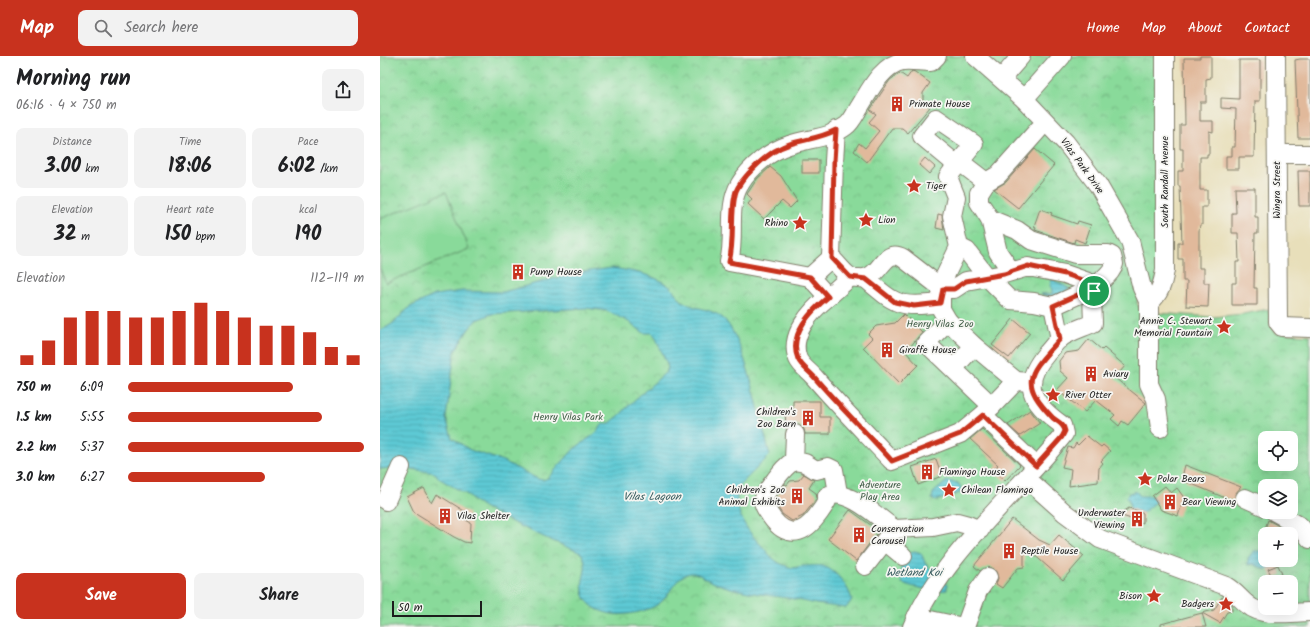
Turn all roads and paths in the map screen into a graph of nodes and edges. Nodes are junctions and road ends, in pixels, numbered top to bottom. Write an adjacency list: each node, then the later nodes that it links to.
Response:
1 (937, 56): 10 (street)
2 (1021, 56): 7 (street)
3 (1062, 56): 8 (street)
4 (1165, 56): 26 (street, South Randall Avenue)
5 (1276, 56): 11 (street, Wingra Street)
6 (980, 57): 7 (street, Vilas Park Drive)
7 (1002, 78): 8 (street, Vilas Park Drive)
8 (1024, 99): 16 (street, Vilas Park Drive)
9 (1039, 129): 13 (street)
10 (836, 130): 17 (street); 20 (street)
11 (1277, 154): 12 (street); 29 (street, Wingra Street)
12 (1310, 154)
13 (986, 182): 14 (street); 15 (street)
14 (990, 219): 18 (street); 19 (street)
15 (959, 247): 21 (street); 24 (street)
16 (1133, 255): 18 (street); 26 (street, Vilas Park Drive)
17 (832, 258): 20 (street); 22 (street)
18 (1114, 260): 23 (street)
19 (1011, 271): 21 (street); 23 (street)
20 (810, 277): 25 (street)
21 (987, 277): 24 (street); 27 (street)
22 (858, 278): 24 (street); 24 (street); 25 (street)
23 (1094, 291): 27 (street); 30 (street)
24 (942, 296): 28 (street)
25 (828, 297): 34 (street)
26 (1149, 303): 35 (street)
27 (1053, 306): 30 (street)
28 (948, 321): 31 (street); 32 (street)
29 (1310, 328)
30 (1060, 339): 33 (street)
31 (974, 346): 32 (street); 33 (street)
32 (953, 369): 34 (street)
33 (1024, 381): 34 (street); 39 (street)
34 (987, 411): 39 (street)
35 (1160, 428)
36 (795, 434): 37 (street)
37 (794, 461): 40 (street); 40 (street)
38 (400, 467): 42 (street)
39 (1031, 472): 45 (street); 51 (street)
40 (829, 496): 46 (street)
41 (1245, 498): 43 (street)
42 (386, 501)
43 (1258, 504)
44 (1288, 519): 47 (street)
45 (980, 530): 46 (street); 52 (street)
46 (890, 535): 48 (street); 49 (street)
47 (1310, 539)
48 (903, 556)
49 (865, 566)
50 (988, 577): 53 (street)
51 (1310, 612)
52 (916, 618): 53 (street)
53 (964, 627)

